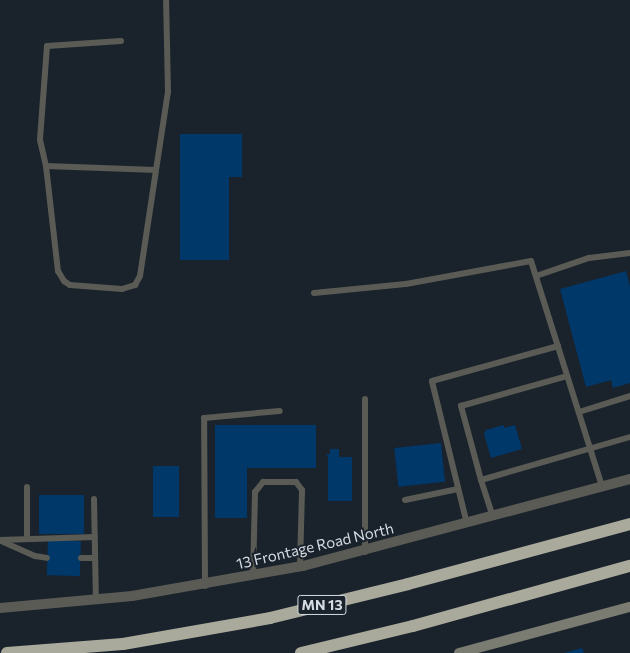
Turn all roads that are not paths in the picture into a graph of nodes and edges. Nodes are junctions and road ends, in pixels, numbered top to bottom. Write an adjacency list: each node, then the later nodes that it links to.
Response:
1 (166, 0): 4 (lane)
2 (121, 41): 3 (lane)
3 (46, 166): 4 (lane); 4 (lane)
4 (156, 170)
5 (630, 253): 6 (lane)
6 (536, 276): 7 (lane); 8 (lane)
7 (314, 293)
8 (558, 346): 9 (lane); 20 (lane)
9 (568, 376): 13 (lane); 17 (lane)
10 (630, 396): 13 (lane)
11 (365, 399): 29 (lane)
12 (280, 411): 36 (lane)
13 (579, 412): 15 (lane)
14 (630, 437): 15 (lane)
15 (590, 449): 17 (lane); 18 (lane)
16 (630, 479): 18 (street, 13 Frontage Road North)
17 (481, 480): 23 (lane)
18 (602, 486): 23 (street, 13 Frontage Road North)
19 (26, 487): 27 (lane)
20 (458, 489): 22 (lane); 24 (lane)
21 (94, 499): 26 (lane)
22 (405, 500)
23 (493, 516): 24 (street, 13 Frontage Road North)
24 (467, 524): 29 (street, 13 Frontage Road North)
25 (630, 524): 41 (highway, MN 13)
26 (95, 537): 27 (lane); 32 (lane)
27 (27, 539): 28 (lane)
28 (0, 540): 30 (lane)
29 (365, 552): 34 (street, 13 Frontage Road North)
30 (48, 558)
31 (81, 558): 32 (lane)
32 (95, 558): 37 (lane)
33 (630, 566): 40 (highway)
34 (300, 567): 35 (street, 13 Frontage Road North); 35 (lane)
35 (253, 576): 36 (street, 13 Frontage Road North)
36 (205, 586): 37 (street, 13 Frontage Road North)
37 (96, 600): 39 (street, 13 Frontage Road North)
38 (630, 607): 44 (street)
39 (0, 608)
40 (328, 647): 42 (highway); 43 (highway)
41 (7, 653)
42 (301, 653)
43 (308, 653)
44 (459, 653)

